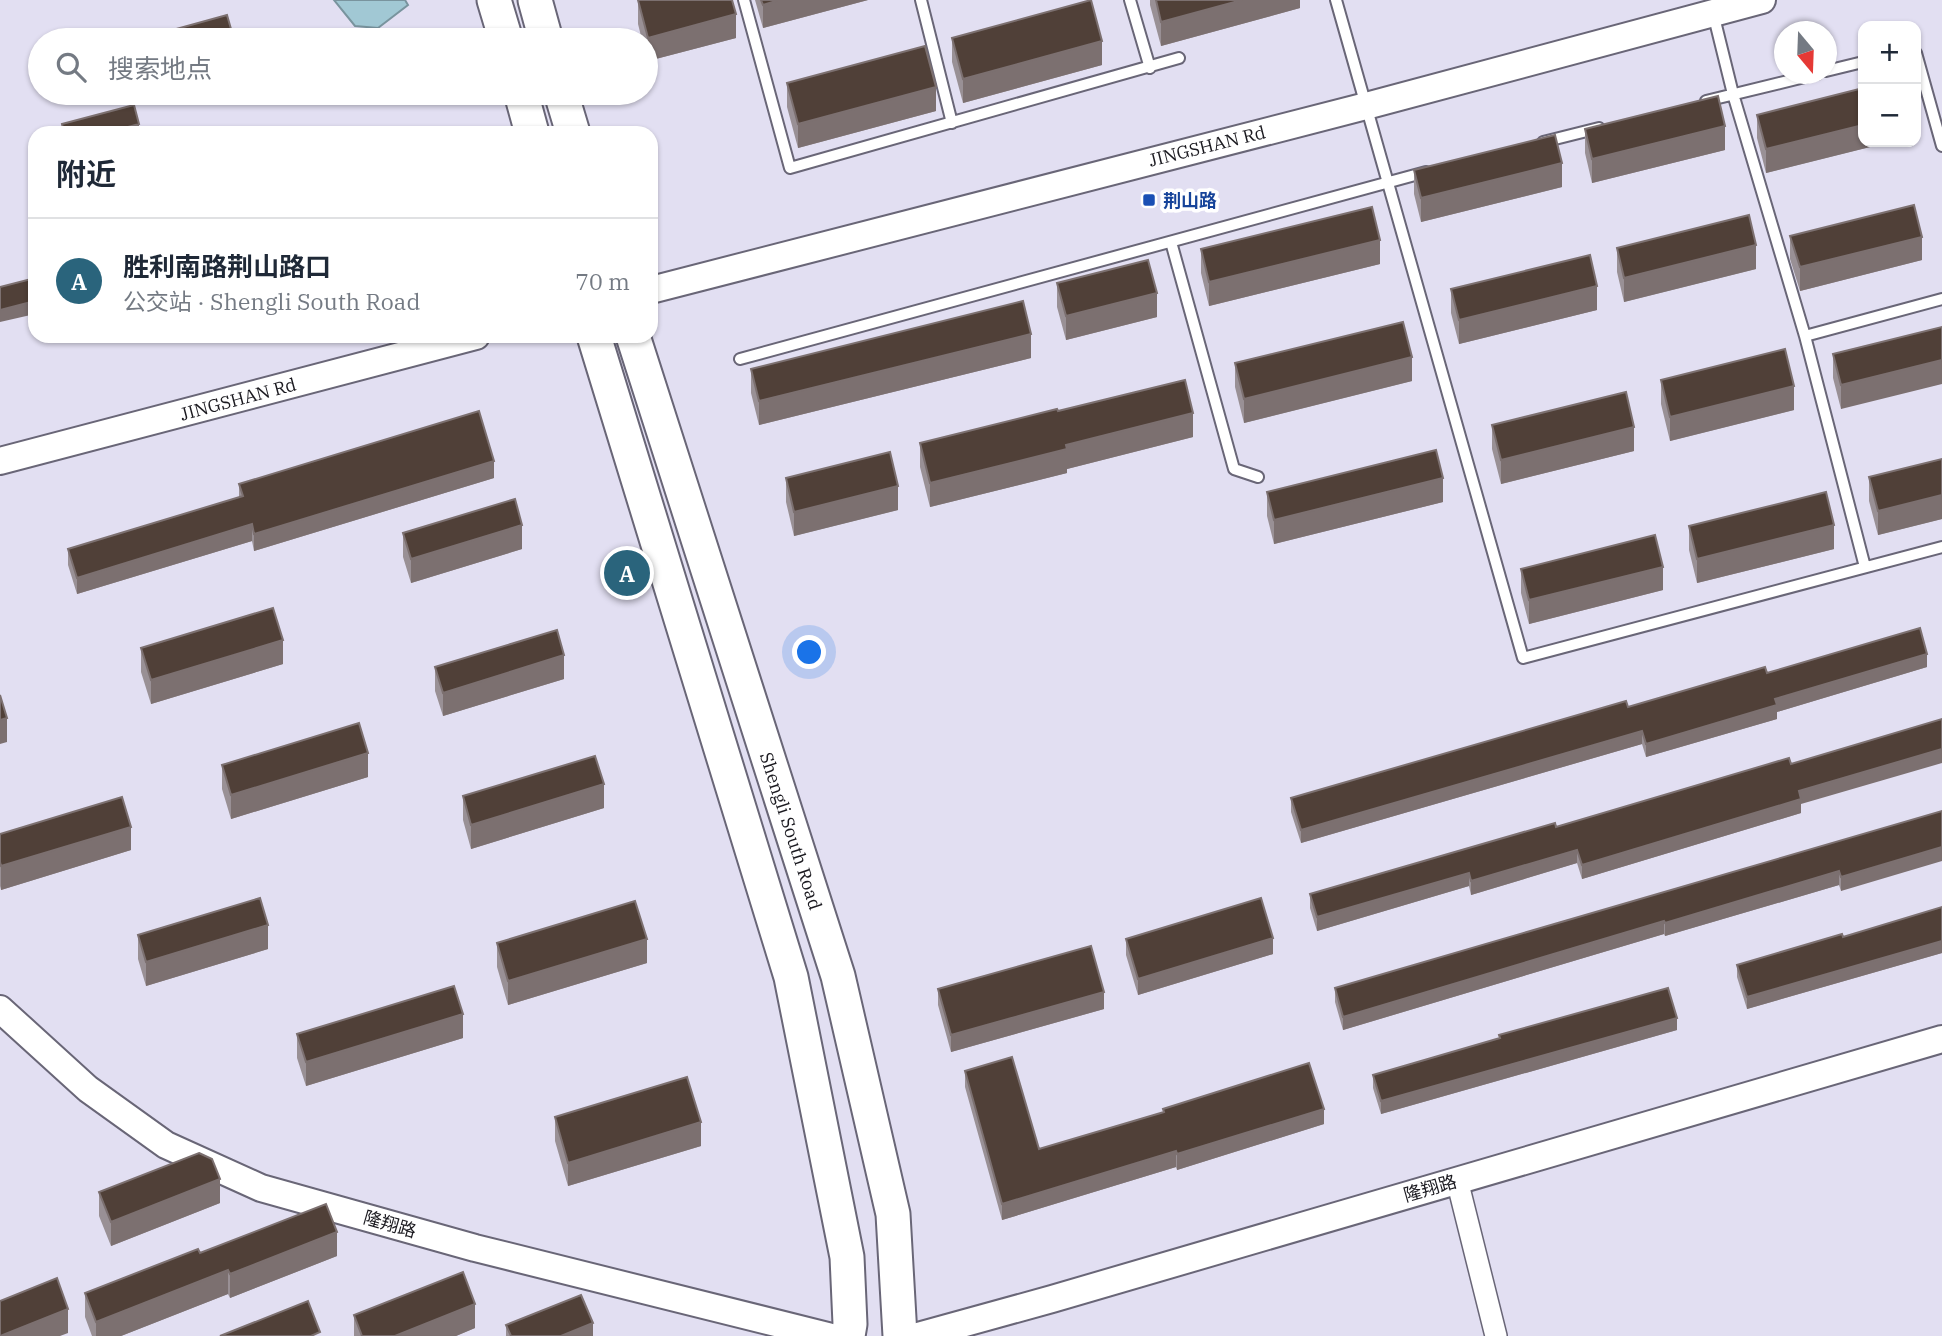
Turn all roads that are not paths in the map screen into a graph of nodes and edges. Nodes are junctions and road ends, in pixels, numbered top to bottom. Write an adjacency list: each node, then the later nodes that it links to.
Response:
1 (494, 0): 9 (main road)
2 (535, 0): 10 (main road)
3 (744, 0): 22 (lane)
4 (921, 0): 22 (lane)
5 (1130, 0): 13 (lane)
6 (1336, 0): 21 (lane)
7 (1762, 0): 8 (street, JINGSHAN Rd)
8 (1713, 12): 17 (lane); 21 (street, JINGSHAN Rd)
9 (502, 28)
10 (543, 28)
11 (1179, 58): 13 (lane)
12 (1858, 63): 14 (lane)
13 (1150, 68): 22 (lane)
14 (1837, 68)
15 (1921, 71): 27 (lane)
16 (1776, 84): 17 (lane)
17 (1734, 94): 18 (lane); 33 (lane)
18 (1693, 104)
19 (524, 105): 24 (main road)
20 (565, 105): 25 (main road)
21 (1366, 106): 29 (lane); 31 (street, JINGSHAN Rd)
22 (952, 123)
23 (1614, 124): 26 (lane)
24 (530, 126)
25 (571, 126)
26 (1533, 145)
27 (1942, 146)
28 (1440, 168): 29 (lane)
29 (1387, 181): 30 (lane); 41 (lane)
30 (1171, 242): 37 (lane); 39 (lane)
31 (658, 288)
32 (1942, 299): 33 (lane)
33 (1805, 336): 41 (lane)
34 (449, 343): 38 (street, JINGSHAN Rd)
35 (596, 343): 46 (main road)
36 (635, 343): 47 (main road, Shengli South Road)
37 (740, 359)
38 (0, 461)
39 (1258, 477)
40 (1942, 547): 41 (lane)
41 (1865, 567)
42 (0, 1009): 45 (street, 隆翔路)
43 (1942, 1039): 44 (street, 隆翔路)
44 (1457, 1180): 48 (street, 隆翔路); 49 (street)
45 (828, 1336)
46 (848, 1336)
47 (900, 1336)
48 (918, 1336)
49 (1496, 1336)

